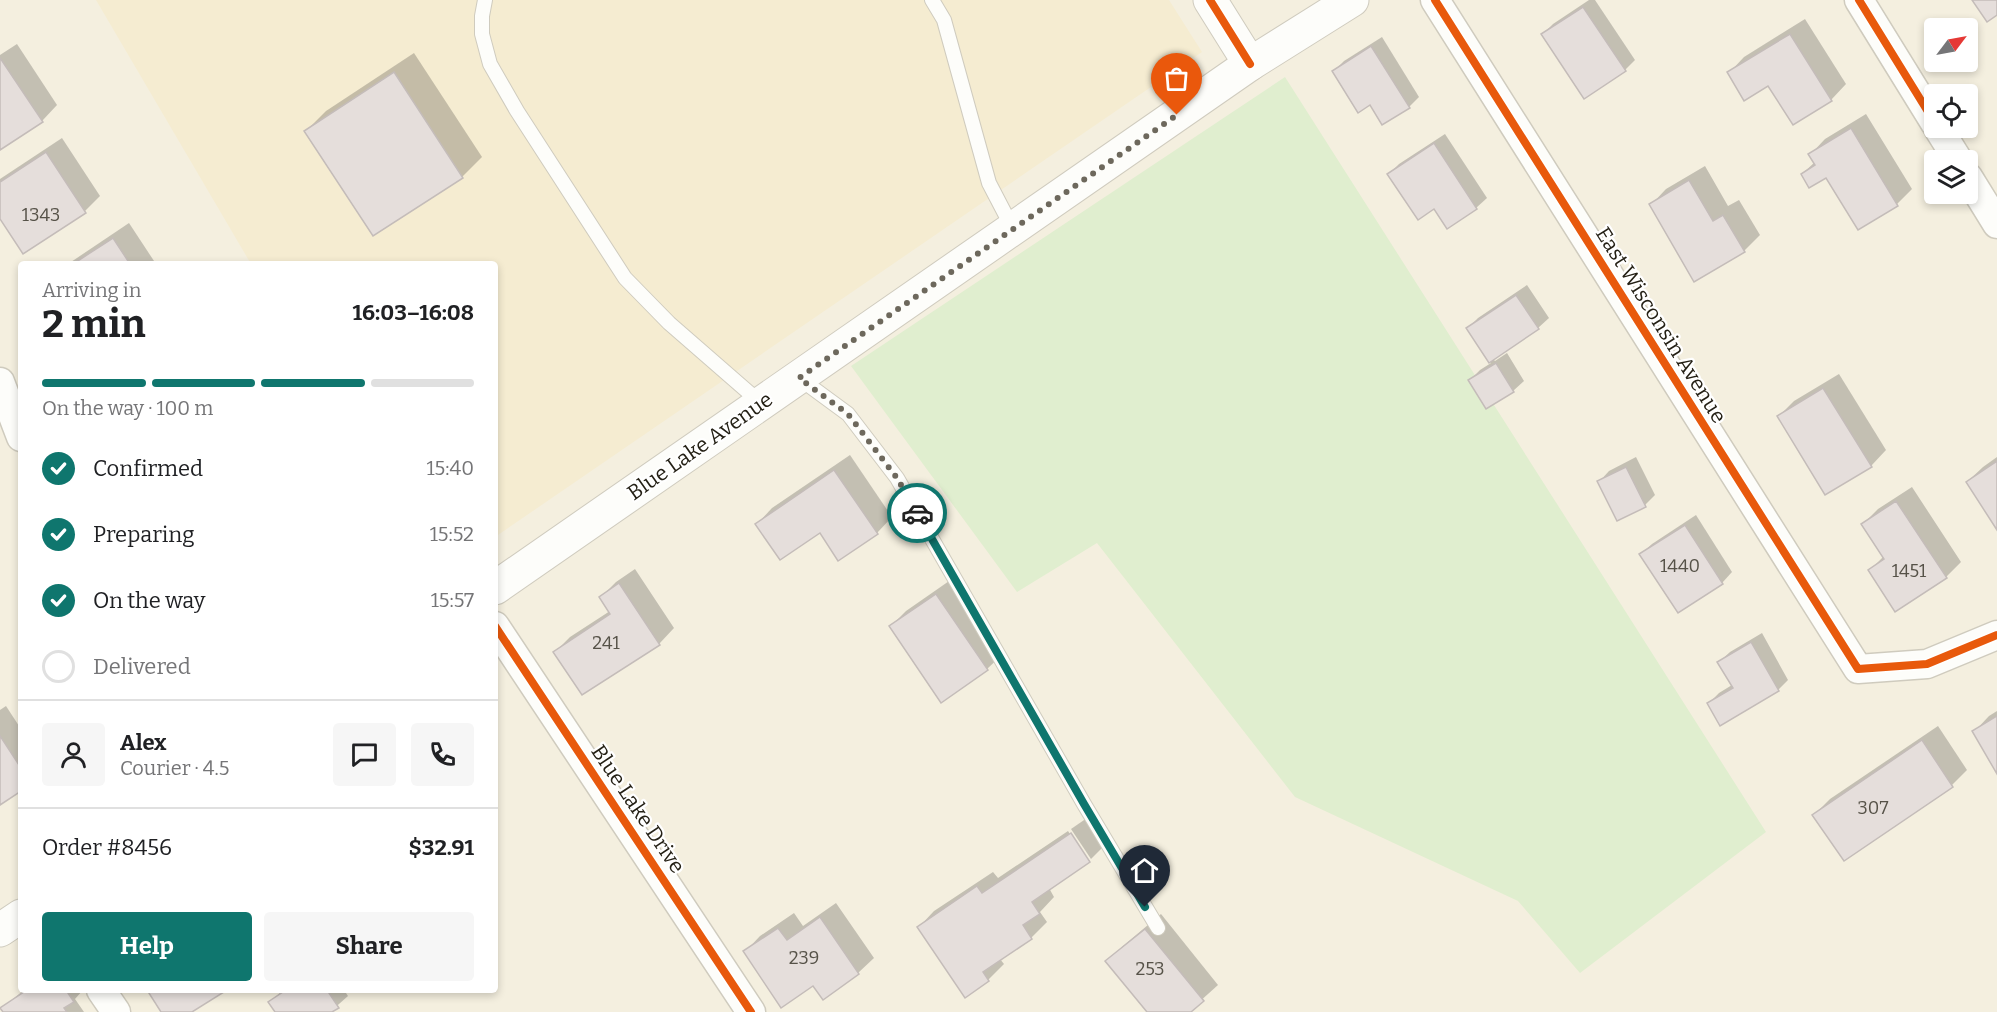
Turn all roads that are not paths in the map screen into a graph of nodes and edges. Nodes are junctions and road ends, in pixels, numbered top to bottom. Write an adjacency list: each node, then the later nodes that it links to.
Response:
1 (485, 0): 14 (lane)
2 (932, 0): 11 (lane)
3 (1210, 0): 7 (main road)
4 (1352, 0): 7 (main road, Blue Lake Avenue)
5 (1435, 0): 18 (street, East Wisconsin Avenue)
6 (1859, 0): 8 (street)
7 (1250, 64): 11 (main road, Blue Lake Avenue)
8 (1924, 105)
9 (1978, 193): 10 (street)
10 (1997, 224)
11 (1013, 230): 12 (main road, Blue Lake Avenue)
12 (799, 378): 14 (main road, Blue Lake Avenue); 20 (lane)
13 (0, 382): 15 (street)
14 (762, 404): 16 (main road, Blue Lake Avenue)
15 (18, 429)
16 (498, 586)
17 (498, 631): 24 (street, Blue Lake Drive)
18 (1997, 635)
19 (18, 918): 21 (main road)
20 (1158, 928)
21 (0, 930)
22 (103, 993): 23 (street)
23 (116, 1012)
24 (751, 1012)

